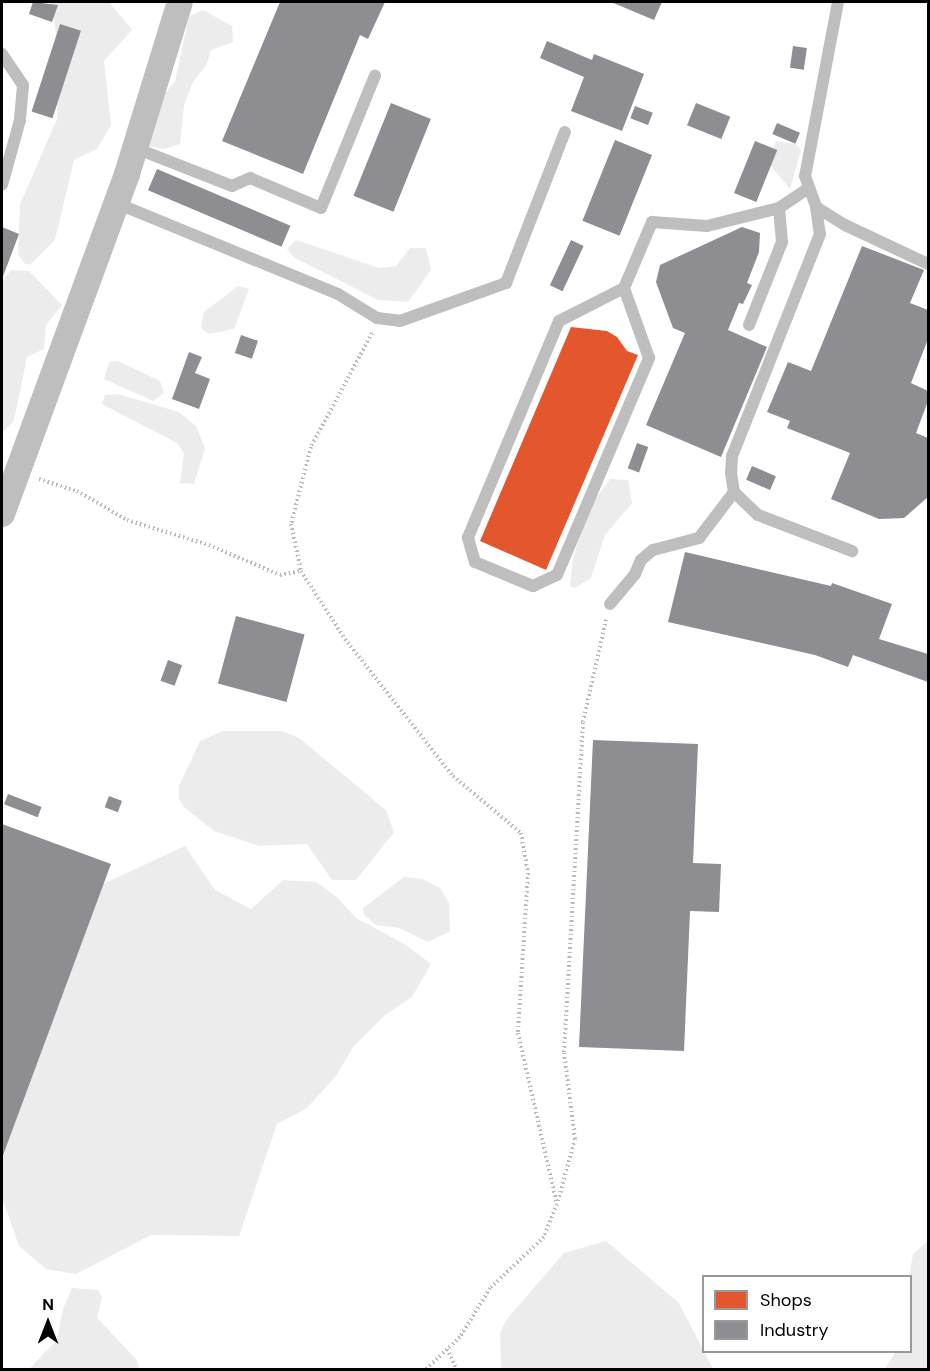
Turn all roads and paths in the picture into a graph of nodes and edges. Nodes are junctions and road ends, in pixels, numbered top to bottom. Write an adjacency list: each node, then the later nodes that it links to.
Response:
1 (180, 2): 6 (street)
2 (837, 2): 8 (lane)
3 (2, 54): 7 (lane)
4 (375, 76): 6 (lane)
5 (565, 132): 14 (lane)
6 (135, 148): 9 (street)
7 (2, 184)
8 (809, 188): 10 (lane); 11 (lane)
9 (116, 202): 14 (lane); 16 (street)
10 (816, 207): 12 (lane); 17 (lane)
11 (779, 208): 13 (lane); 15 (lane)
12 (928, 264)
13 (624, 288): 13 (lane)
14 (377, 318): 20 (path)
15 (749, 325)
16 (17, 473): 18 (street); 20 (path)
17 (734, 492): 19 (lane); 21 (lane)
18 (2, 514)
19 (852, 551)
20 (301, 571): 22 (path)
21 (610, 604): 22 (path)
22 (557, 1204): 23 (path)
23 (447, 1349): 24 (path); 25 (path)
24 (425, 1370)
25 (458, 1370)

